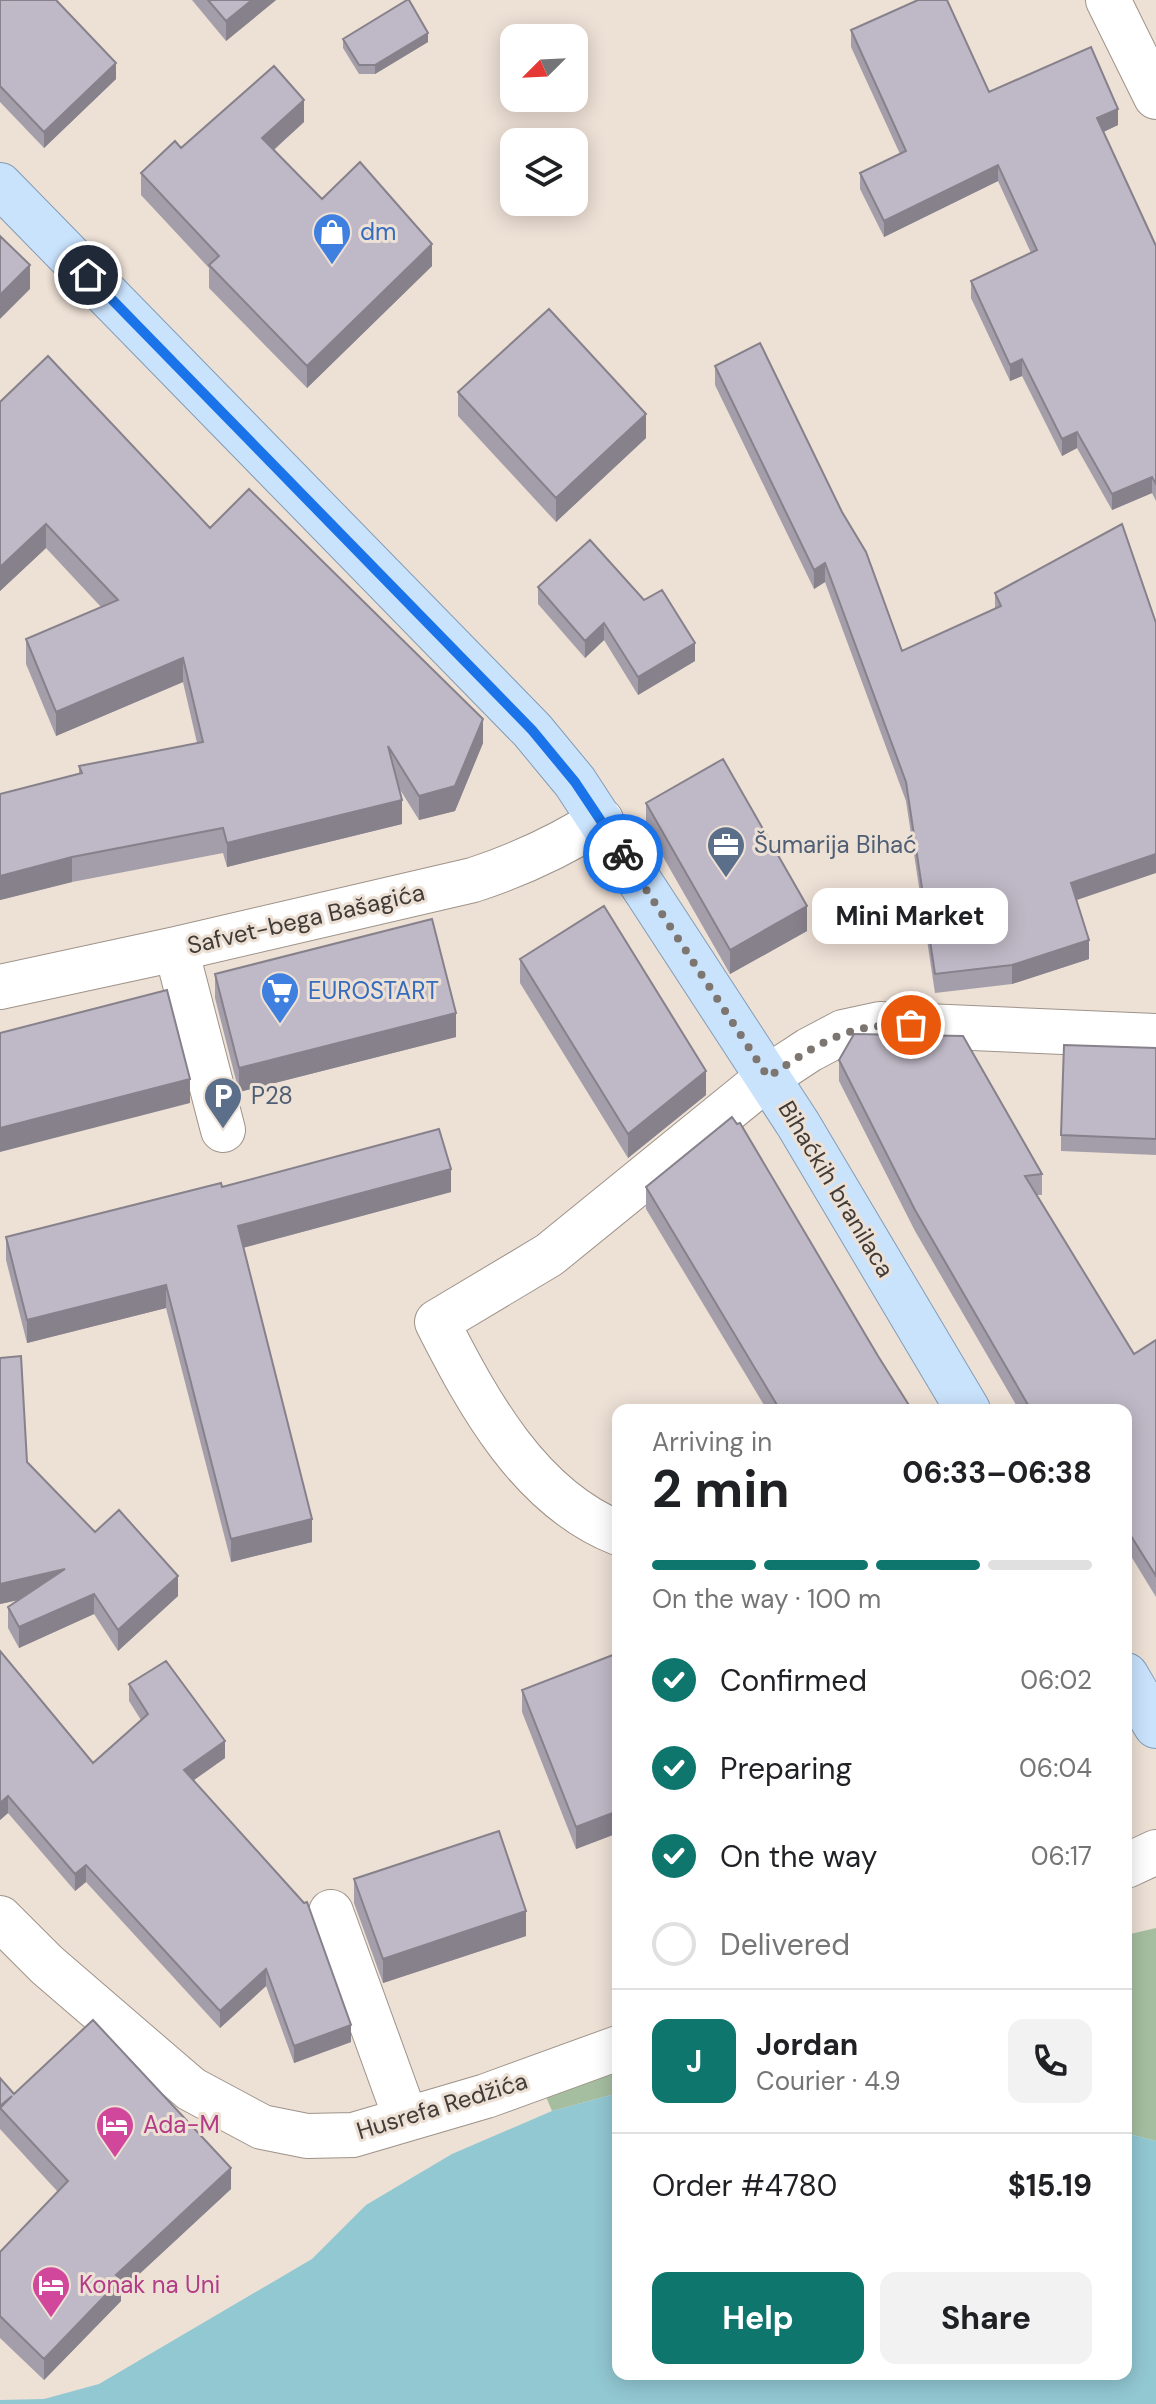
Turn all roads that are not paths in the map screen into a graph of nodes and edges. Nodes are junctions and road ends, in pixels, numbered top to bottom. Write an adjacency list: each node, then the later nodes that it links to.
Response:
1 (1108, 0): 2 (street)
2 (1156, 97)
3 (0, 185): 4 (main road, Bihaćkih branilaca)
4 (601, 820): 5 (street, Safvet-bega Bašagića); 8 (main road, Bihaćkih branilaca)
5 (176, 949): 6 (street, Safvet-bega Bašagića); 9 (street)
6 (0, 987)
7 (1156, 1036): 8 (street)
8 (768, 1077): 10 (main road, Bihaćkih branilaca); 11 (street)
9 (223, 1130)
10 (964, 1404)
11 (612, 1531)
12 (1132, 1685): 13 (main road)
13 (1156, 1726)
14 (1156, 1852): 15 (street)
15 (1132, 1863)
16 (331, 1912): 19 (street)
17 (0, 1918): 19 (street, Husrefa Redžića)
18 (612, 2050): 19 (street, Husrefa Redžića)
19 (406, 2119)

